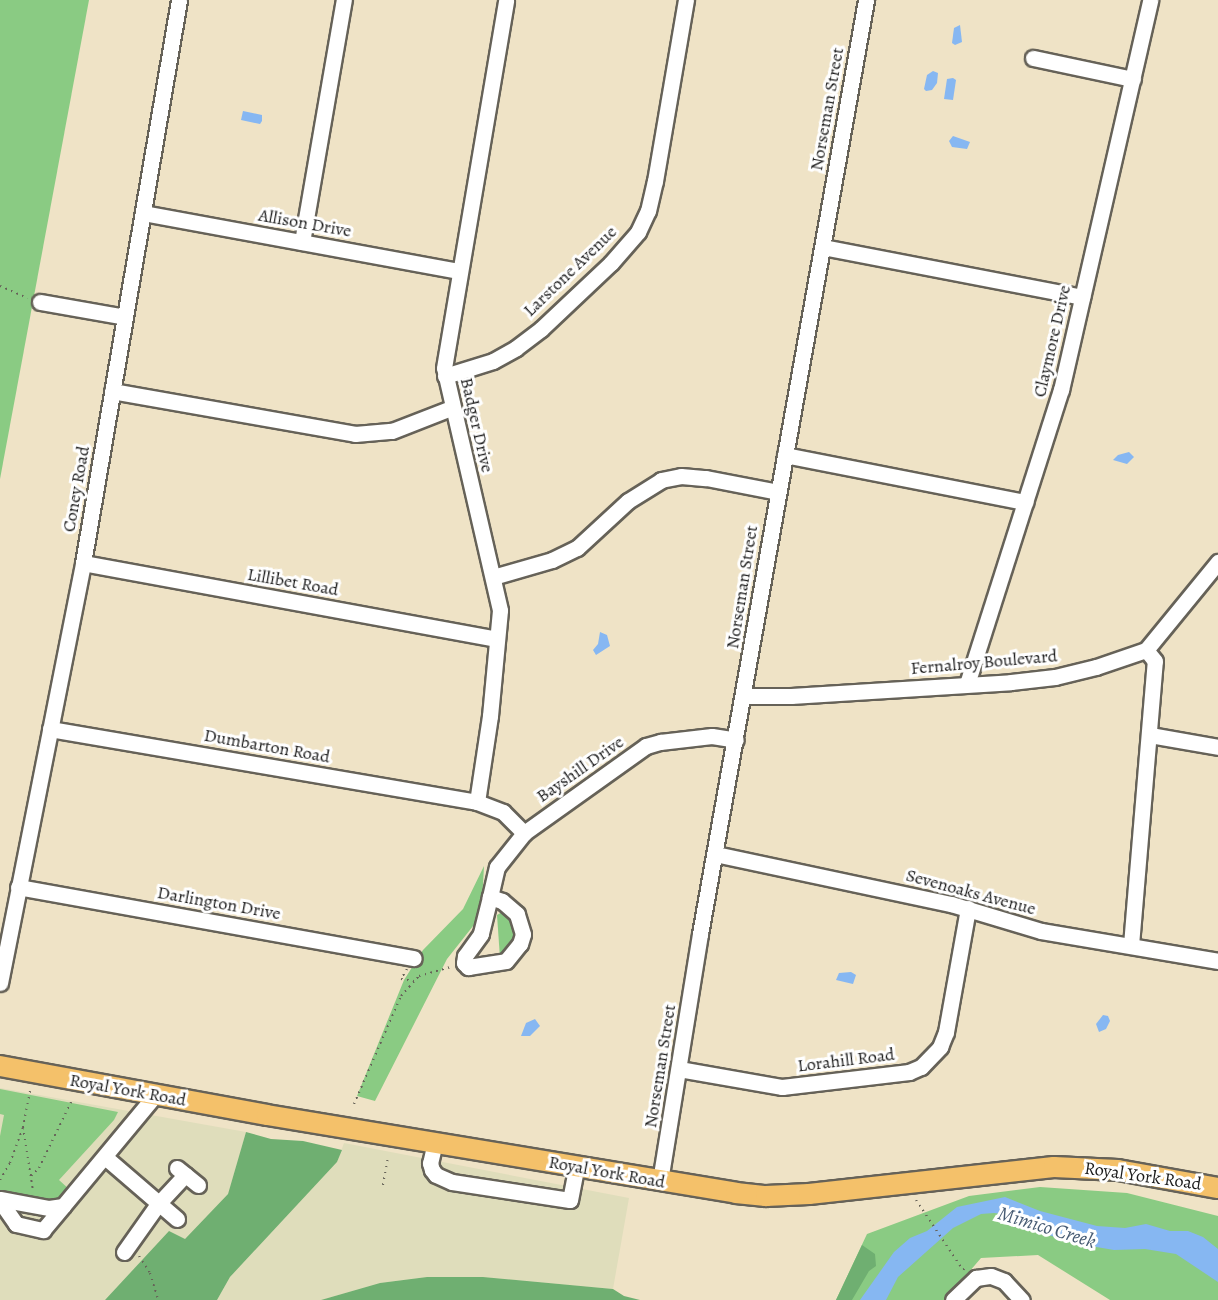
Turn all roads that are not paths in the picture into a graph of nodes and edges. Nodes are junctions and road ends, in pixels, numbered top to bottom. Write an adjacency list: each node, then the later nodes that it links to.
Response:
1 (179, 0): 9 (street, Coney Road)
2 (344, 0): 10 (street)
3 (506, 0): 12 (street, Badger Drive)
4 (686, 0): 16 (street, Larstone Avenue)
5 (866, 0): 11 (street, Norseman Street)
6 (1150, 0): 8 (street, Claymore Drive)
7 (1033, 58): 8 (street)
8 (1133, 80): 13 (street, Claymore Drive)
9 (143, 213): 10 (street, Allison Drive); 15 (street, Coney Road)
10 (302, 242): 12 (street, Allison Drive)
11 (823, 247): 13 (street); 19 (street, Norseman Street)
12 (459, 271): 16 (street, Badger Drive)
13 (1082, 297): 21 (street, Claymore Drive)
14 (40, 302): 15 (street)
15 (125, 317): 17 (street, Coney Road)
16 (445, 376): 18 (street, Badger Drive)
17 (112, 391): 18 (street); 22 (street, Coney Road)
18 (451, 408): 24 (street, Badger Drive)
19 (785, 455): 20 (street, Norseman Street); 21 (street)
20 (778, 492): 24 (street); 28 (street, Norseman Street)
21 (1025, 502): 27 (street, Claymore Drive)
22 (83, 563): 25 (street, Lillibet Road); 29 (street, Coney Road)
23 (1218, 563): 26 (street)
24 (493, 577): 25 (street, Badger Drive)
25 (497, 639): 33 (street, Badger Drive)
26 (1146, 650): 27 (street, Fernalroy Boulevard); 30 (street)
27 (967, 684): 28 (street, Fernalroy Boulevard)
28 (744, 696): 31 (street, Norseman Street)
29 (50, 729): 33 (street, Dumbarton Road); 36 (street, Coney Road)
30 (1150, 735): 32 (street); 39 (street)
31 (736, 740): 34 (street, Bayshill Drive); 35 (street, Norseman Street)
32 (1218, 747)
33 (477, 801): 34 (street)
34 (524, 833): 37 (street, Bayshill Drive)
35 (715, 854): 38 (street, Sevenoaks Avenue); 44 (street, Norseman Street)
36 (18, 887): 40 (street, Darlington Drive); 42 (street, Coney Road)
37 (490, 897): 37 (street, Bayshill Drive)
38 (968, 908): 39 (street, Sevenoaks Avenue); 44 (street, Lorahill Road)
39 (1131, 945): 41 (street, Sevenoaks Avenue)
40 (414, 958)
41 (1218, 961)
42 (0, 983)
43 (0, 1066): 45 (main road, Royal York Road)
44 (679, 1069): 49 (street, Norseman Street)
45 (155, 1095): 46 (main road, Royal York Road); 47 (street)
46 (435, 1142): 48 (main road, Royal York Road); 48 (street)
47 (105, 1157): 53 (street); 54 (street)
48 (576, 1168): 49 (main road, Royal York Road)
49 (660, 1181): 51 (main road, Royal York Road)
50 (198, 1185): 53 (street)
51 (1218, 1188)
52 (0, 1200): 54 (street); 54 (street)
53 (158, 1204): 55 (street); 56 (street)
54 (63, 1206)
55 (177, 1219)
56 (126, 1250)
57 (953, 1300): 58 (street)
58 (1022, 1300)

